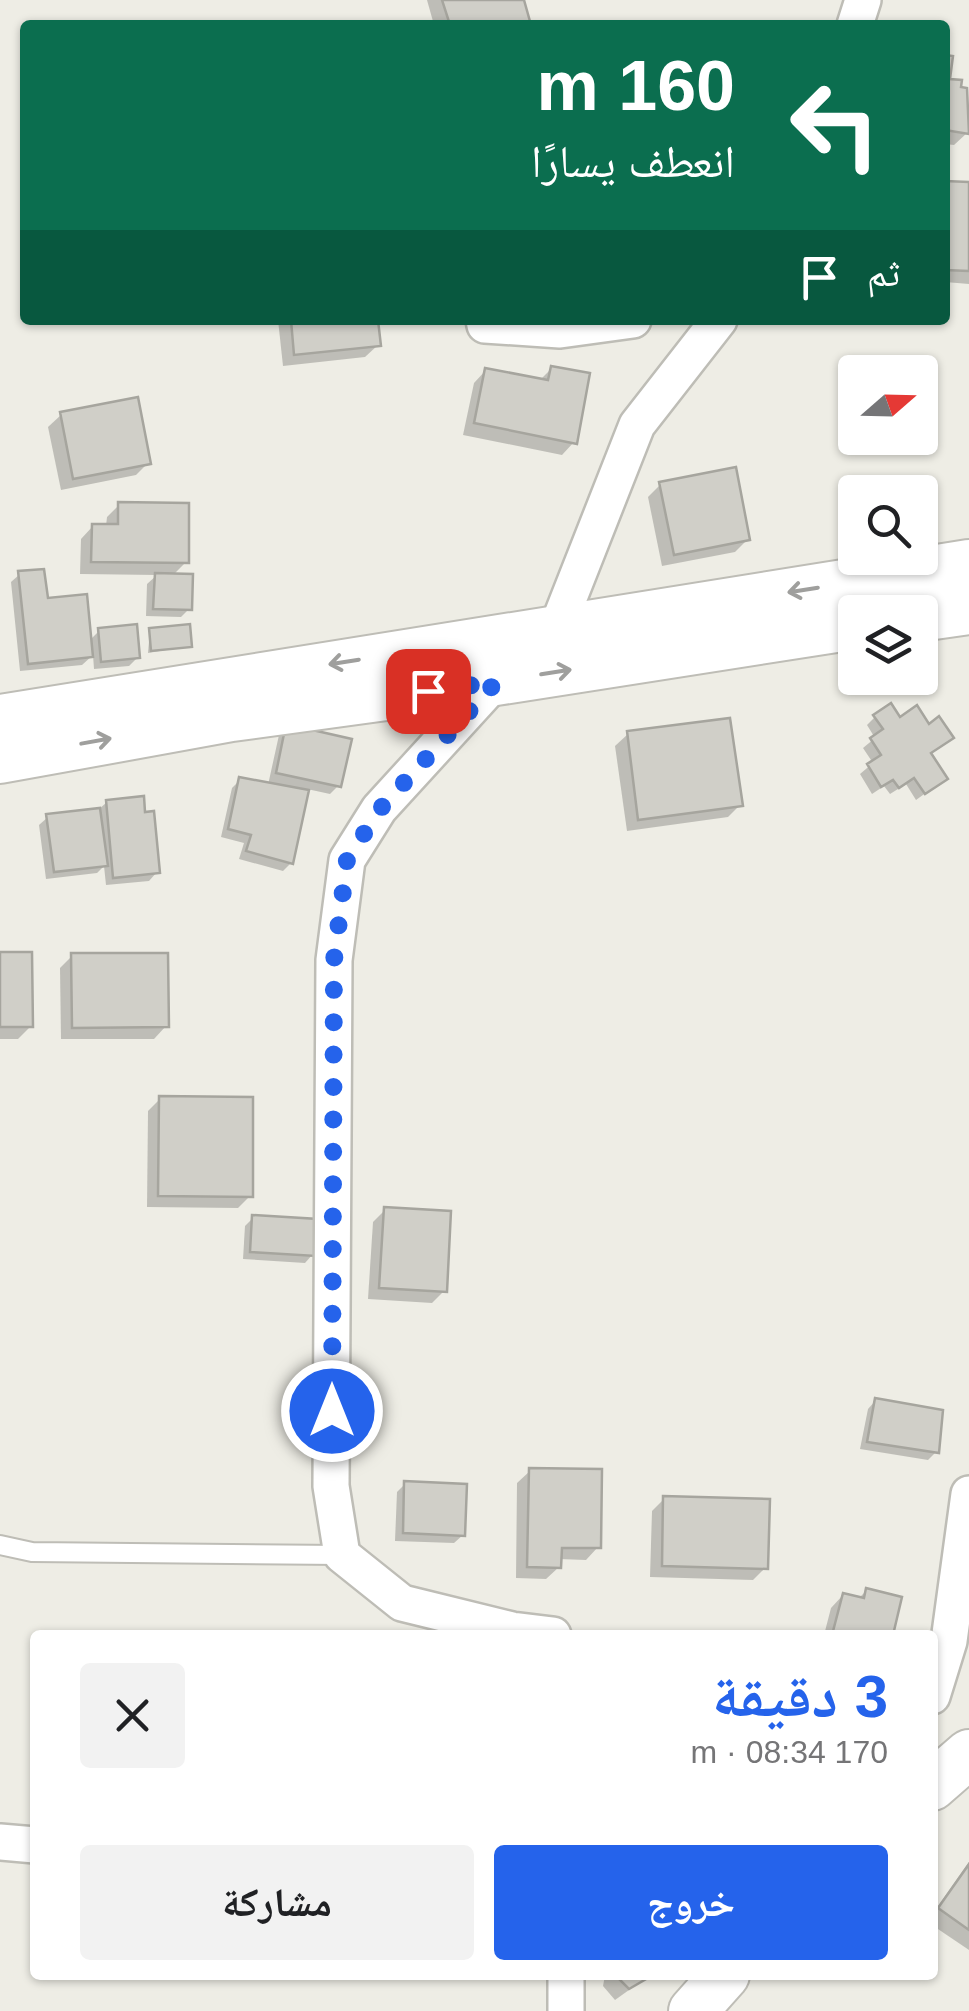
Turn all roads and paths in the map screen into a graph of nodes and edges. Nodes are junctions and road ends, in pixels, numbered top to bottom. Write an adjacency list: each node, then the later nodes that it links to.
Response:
1 (485, 325): 2 (street)
2 (596, 325)
3 (716, 325): 8 (street)
4 (969, 564): 8 (main road, one-way to 8)
5 (969, 610): 6 (main road)
6 (938, 614)
7 (838, 627): 9 (main road, one-way to 7)
8 (557, 628): 10 (main road, one-way to 10)
9 (496, 682): 11 (main road, one-way to 9); 14 (street)
10 (0, 719)
11 (0, 758)
12 (969, 1494): 16 (street)
13 (0, 1545): 14 (lane)
14 (342, 1555): 15 (street)
15 (512, 1630)
16 (938, 1677)
17 (969, 1754): 18 (main road)
18 (938, 1781)
19 (0, 1842): 20 (street)
20 (30, 1845)
21 (566, 1980): 23 (street)
22 (721, 1980): 24 (main road)
23 (566, 2011)
24 (693, 2011)

